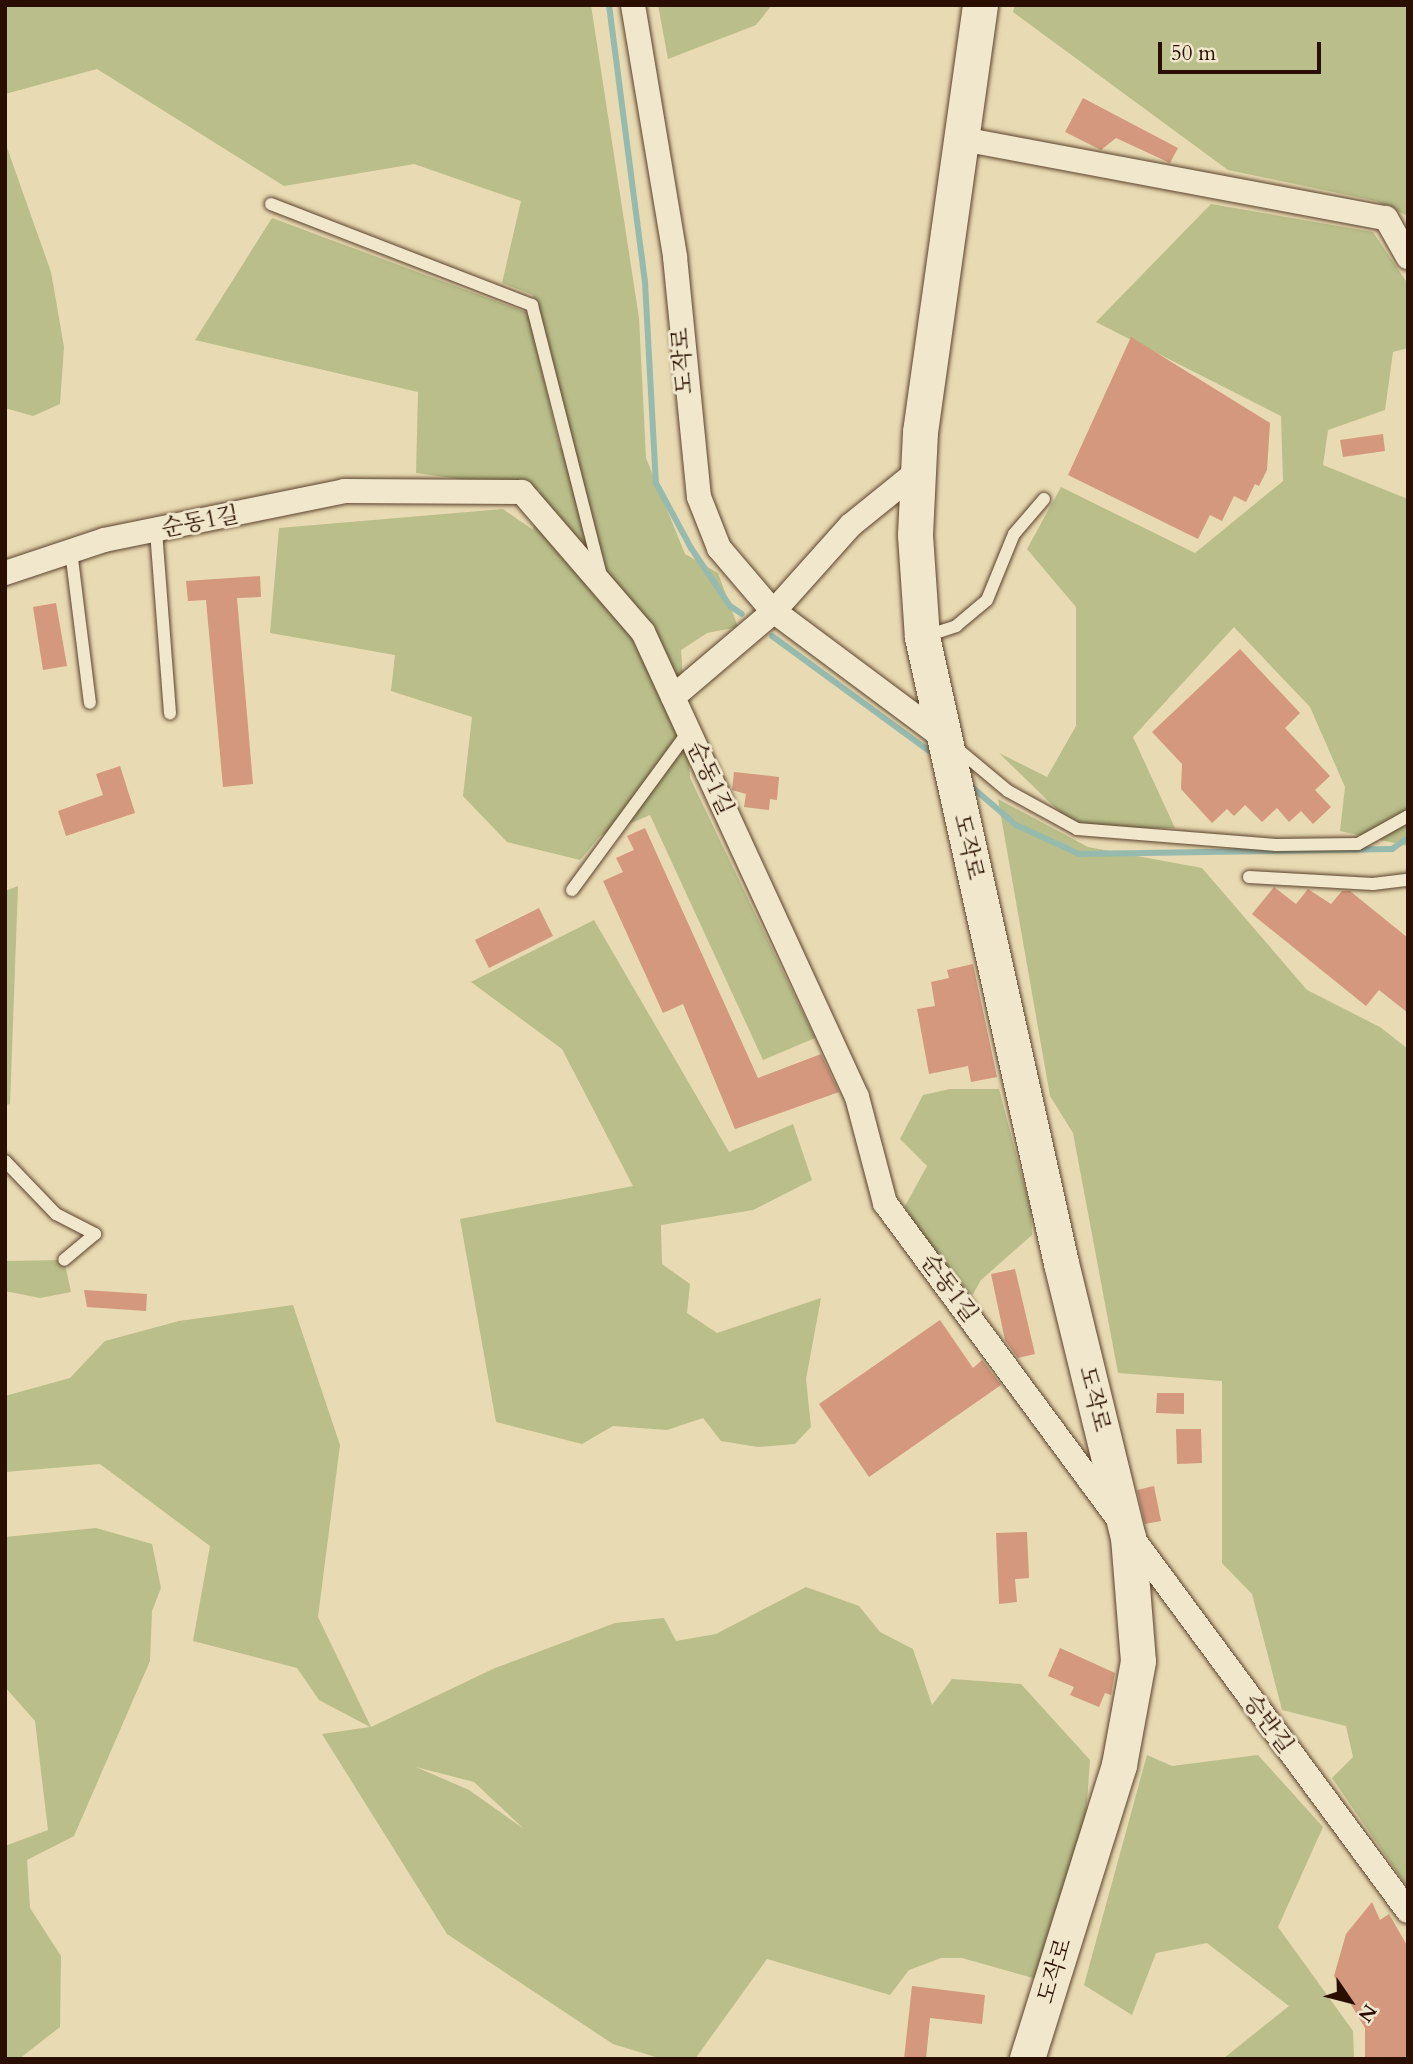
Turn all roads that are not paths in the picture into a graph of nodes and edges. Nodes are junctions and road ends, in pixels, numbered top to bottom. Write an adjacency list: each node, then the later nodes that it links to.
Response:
1 (633, 5): 12 (street, 도작로)
2 (980, 5): 3 (street, 도작로)
3 (962, 139): 5 (street); 6 (street, 도작로)
4 (271, 204): 11 (lane)
5 (1408, 257)
6 (918, 471): 12 (street); 13 (street, 도작로)
7 (1044, 499): 13 (lane)
8 (156, 531): 9 (street, 순동1길); 11 (street, 순동1길); 16 (lane)
9 (71, 551): 10 (street, 순동1길); 15 (lane)
10 (5, 573)
11 (605, 589): 14 (street, 순동1길)
12 (774, 611): 14 (street); 18 (street, 도작로)
13 (922, 637): 18 (street, 도작로)
14 (673, 697): 17 (street, 순동1길)
15 (90, 703)
16 (170, 713)
17 (689, 732): 22 (lane); 25 (street, 순동1길)
18 (943, 737): 19 (lane); 25 (street, 도작로)
19 (1408, 816)
20 (1249, 877): 21 (lane)
21 (1408, 880)
22 (572, 891)
23 (5, 1161): 24 (lane)
24 (64, 1259)
25 (1128, 1537): 26 (street, 승반길); 27 (street, 도작로)
26 (1408, 1911)
27 (1027, 2059)

